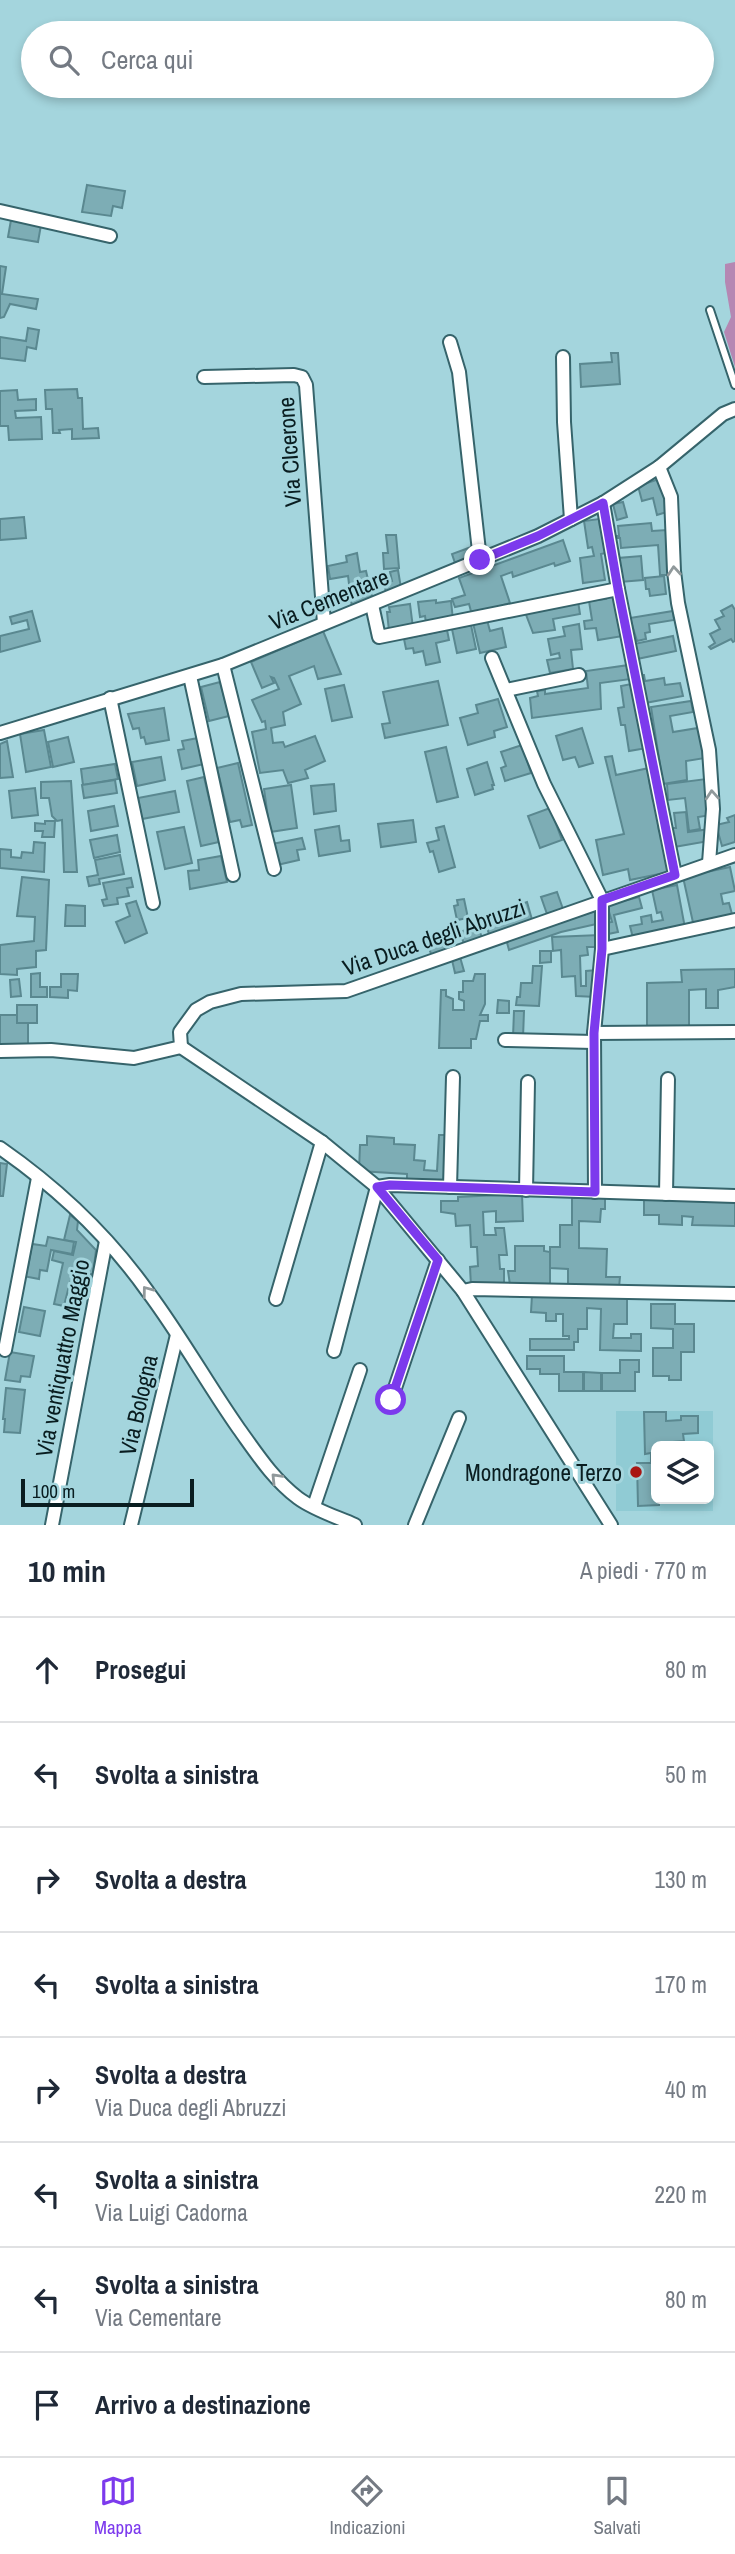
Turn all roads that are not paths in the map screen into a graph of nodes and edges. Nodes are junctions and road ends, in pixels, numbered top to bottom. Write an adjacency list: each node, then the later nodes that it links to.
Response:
1 (0, 211): 2 (street)
2 (110, 236)
3 (710, 310): 7 (lane)
4 (450, 342): 12 (street)
5 (563, 357): 11 (street)
6 (204, 377): 15 (street, Via CIcerone)
7 (735, 385)
8 (735, 410): 9 (street, Via Cementare)
9 (659, 467): 10 (street, Via Cementare); 24 (street, one-way to 9)
10 (603, 503): 11 (street, Via Cementare); 13 (street)
11 (571, 519): 12 (street, Via Cementare)
12 (480, 560): 14 (street, Via Cementare)
13 (618, 589): 14 (street); 27 (street)
14 (372, 605): 15 (street, Via Cementare)
15 (324, 623): 17 (street, Via Cementare)
16 (492, 658): 20 (street)
17 (223, 665): 19 (street, Via Cementare); 25 (street)
18 (579, 675): 20 (street)
19 (190, 676): 21 (street, Via Cementare); 26 (street)
20 (506, 690): 28 (street)
21 (110, 698): 22 (street, Via Cementare); 29 (street)
22 (0, 733)
23 (735, 855): 24 (street, Via Duca degli Abruzzi)
24 (709, 863): 27 (street, Via Duca degli Abruzzi)
25 (274, 869)
26 (233, 875)
27 (675, 875): 28 (street, Via Duca degli Abruzzi)
28 (602, 900): 31 (street); 35 (street, Via Duca degli Abruzzi)
29 (153, 903)
30 (735, 920): 31 (street)
31 (602, 949): 33 (street)
32 (735, 1032): 33 (street)
33 (594, 1037): 34 (street); 46 (street)
34 (505, 1040)
35 (181, 1047): 36 (street); 40 (street)
36 (0, 1051)
37 (453, 1077): 44 (street)
38 (668, 1079): 47 (street)
39 (528, 1082): 45 (street)
40 (322, 1142): 43 (street); 53 (street)
41 (0, 1148): 42 (street)
42 (38, 1178): 49 (street); 55 (street)
43 (377, 1187): 44 (street); 50 (street); 56 (street)
44 (450, 1187): 45 (street)
45 (526, 1190): 46 (street)
46 (595, 1192): 47 (street)
47 (666, 1194): 48 (street)
48 (735, 1196)
49 (106, 1241): 54 (street, one-way to 49); 62 (street, Via ventiquattro Maggio)
50 (438, 1260): 51 (street); 58 (street)
51 (463, 1292): 52 (street); 66 (street)
52 (735, 1294)
53 (276, 1299)
54 (177, 1335): 60 (street, one-way to 54); 63 (street, Via Bologna)
55 (5, 1350)
56 (334, 1350)
57 (360, 1370): 60 (street)
58 (391, 1400)
59 (459, 1418): 65 (street)
60 (314, 1506): 61 (street)
61 (336, 1521): 64 (street)
62 (52, 1525)
63 (131, 1525)
64 (355, 1525)
65 (415, 1525)
66 (611, 1525)

